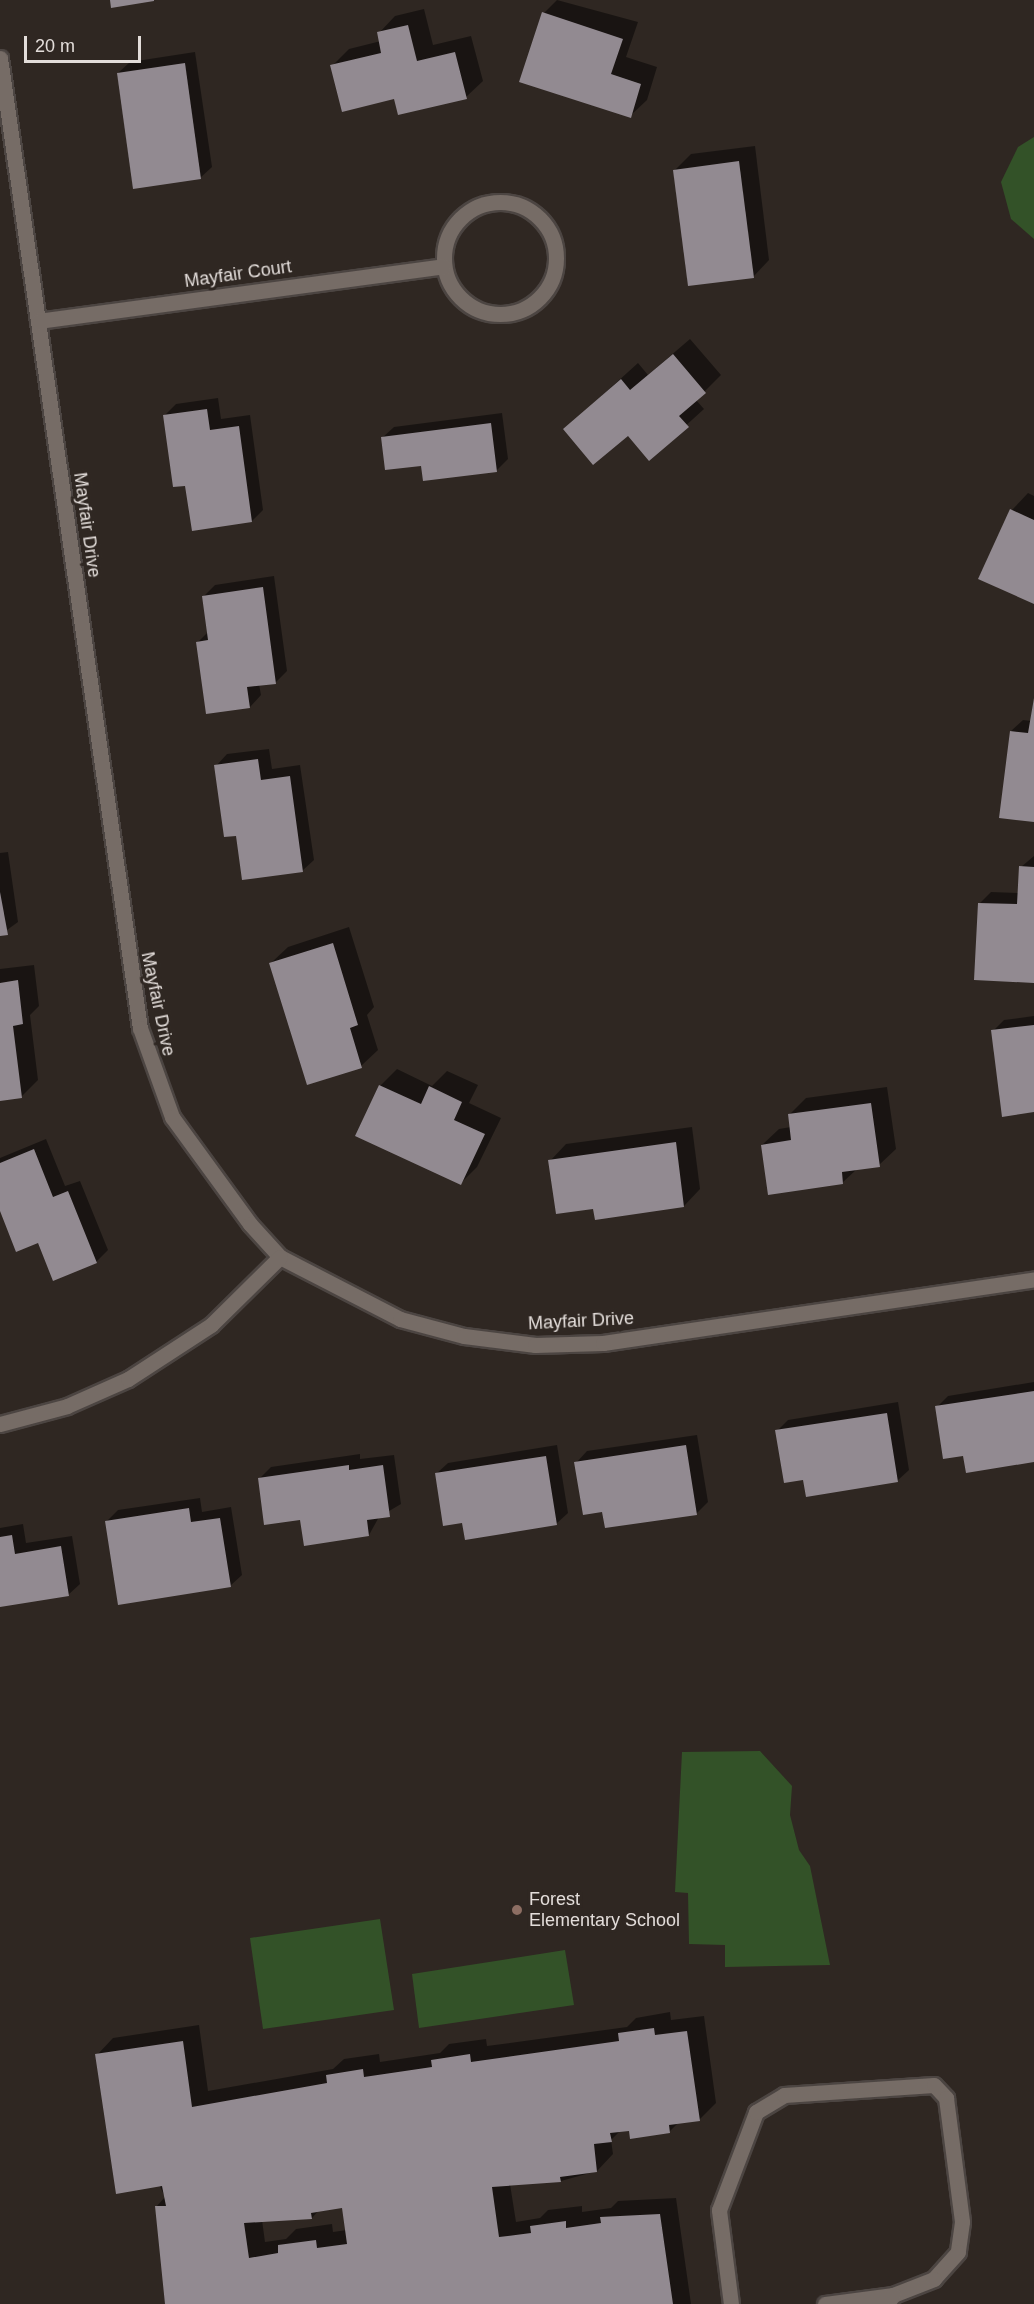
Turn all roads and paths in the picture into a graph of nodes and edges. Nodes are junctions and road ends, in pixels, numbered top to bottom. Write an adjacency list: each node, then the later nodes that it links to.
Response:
1 (0, 58): 3 (street, Mayfair Drive)
2 (443, 266): 2 (street); 3 (street, Mayfair Court)
3 (38, 321): 4 (street, Mayfair Drive)
4 (280, 1257): 5 (street, Mayfair Drive); 6 (street)
5 (1034, 1279)
6 (0, 1424)
7 (890, 2300): 8 (street); 9 (street)
8 (731, 2304)
9 (825, 2304)

